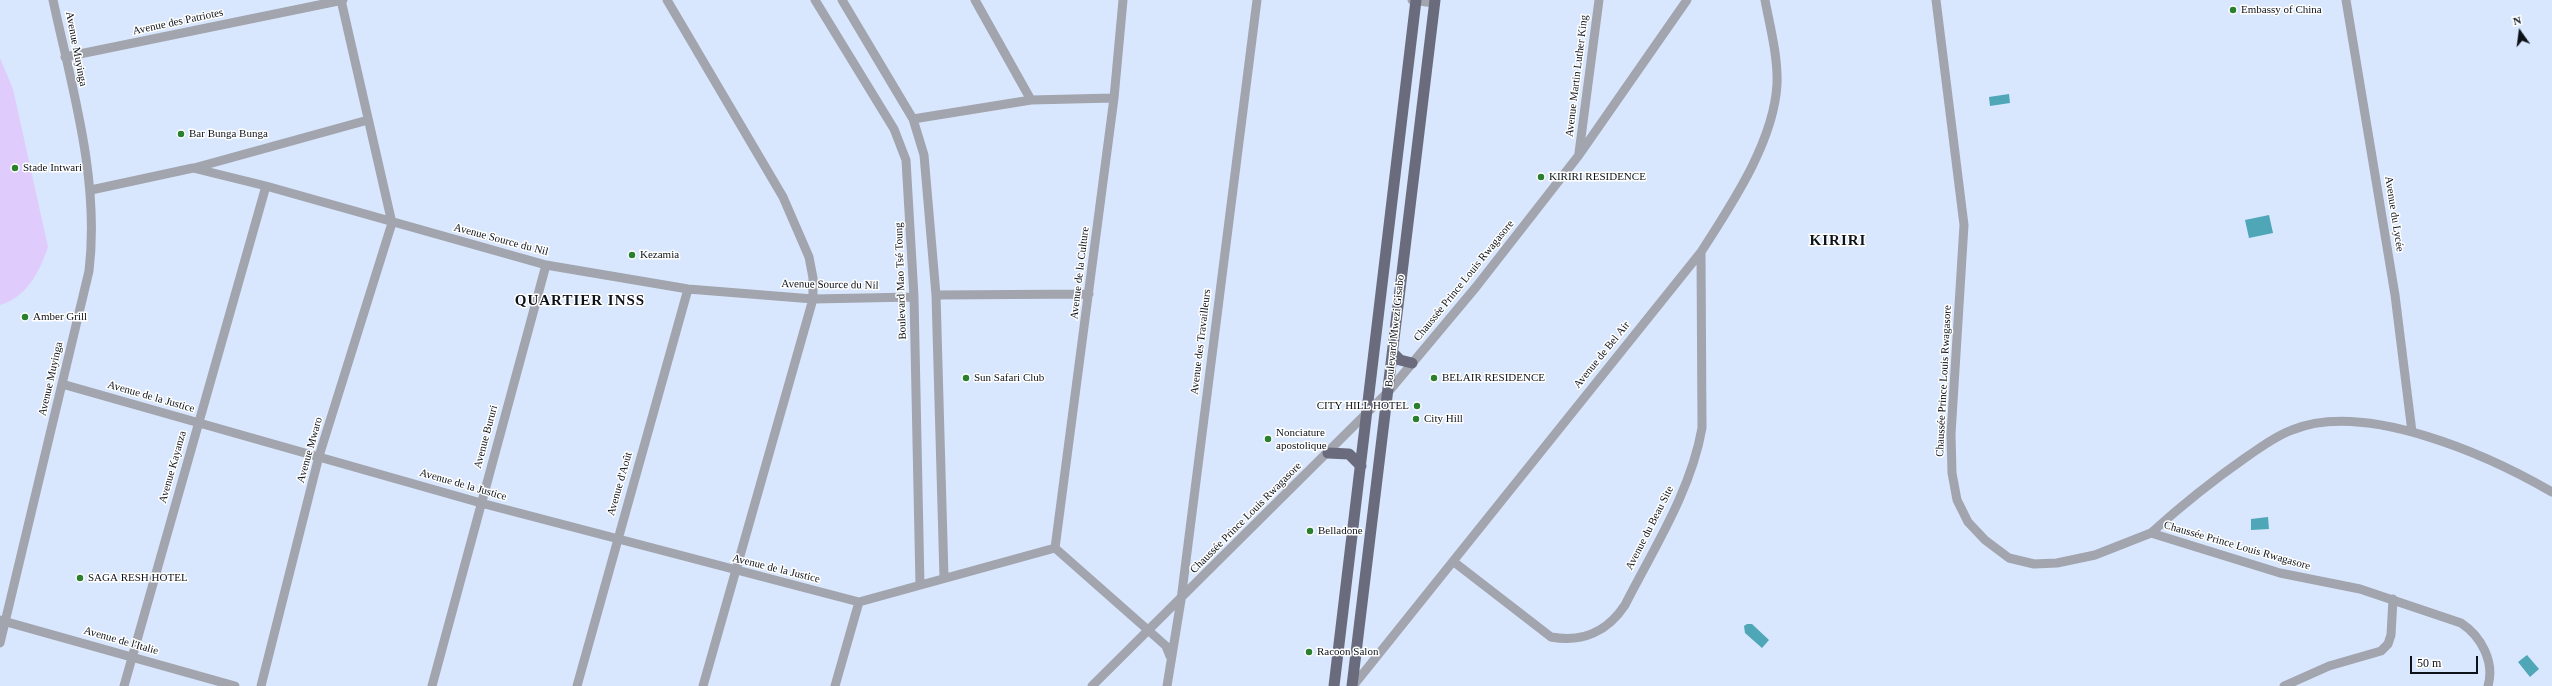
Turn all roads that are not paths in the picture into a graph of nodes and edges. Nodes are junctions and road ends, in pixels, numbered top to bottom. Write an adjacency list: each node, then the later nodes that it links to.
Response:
1 (53, 0): 16 (street, Avenue Muyinga)
2 (342, 0): 16 (street, Avenue des Patriotes); 20 (street)
3 (667, 0): 34 (street)
4 (815, 0): 33 (street, Boulevard Mao Tsé Toung)
5 (842, 0): 19 (street)
6 (975, 0): 18 (street)
7 (1257, 0): 55 (street, Avenue des Travailleurs)
8 (1414, 0): 15 (street); 23 (main road, Boulevard Mwezi Gisabo)
9 (1599, 0): 21 (street, Avenue Martin Luther King)
10 (1687, 0): 21 (street, Chaussée Prince Louis Rwagasore)
11 (1765, 0): 28 (street, Avenue de Bel Air)
12 (1936, 0): 47 (street, Chaussée Prince Louis Rwagasore)
13 (2346, 0): 41 (street, Avenue du Lycée)
14 (1121, 2): 17 (street, Avenue de la Culture)
15 (1435, 2): 24 (main road, Boulevard Mwezi Gisabo)
16 (65, 57): 26 (street, Avenue Muyinga)
17 (1114, 98): 18 (street); 31 (street, Avenue de la Culture)
18 (1031, 100): 19 (street)
19 (913, 119): 32 (street)
20 (368, 120): 22 (street); 27 (street)
21 (1579, 155): 36 (street, Chaussée Prince Louis Rwagasore)
22 (193, 168): 25 (street, Avenue Source du Nil); 26 (street, Avenue Source du Nil)
23 (1394, 180): 24 (main road); 39 (main road, Boulevard Mwezi Gisabo)
24 (1411, 183): 35 (main road, Boulevard Mwezi Gisabo)
25 (266, 186): 27 (street, Avenue Source du Nil); 40 (street, Avenue Kayanza)
26 (91, 190): 37 (street, Avenue Muyinga)
27 (392, 223): 29 (street, Avenue Source du Nil); 43 (street, Avenue Mwaro)
28 (1701, 252): 50 (street, Avenue de Bel Air); 50 (street, Avenue du Beau Site)
29 (546, 265): 30 (street, Avenue Source du Nil); 46 (street, Avenue Bururi)
30 (688, 290): 34 (street, Avenue Source du Nil); 48 (street, Avenue d'Août)
31 (1090, 294): 32 (street); 49 (street, Avenue de la Culture)
32 (936, 295): 52 (street)
33 (914, 297): 34 (street, Avenue Source du Nil); 53 (street, Boulevard Mao Tsé Toung)
34 (813, 299): 51 (street)
35 (1393, 353): 36 (main road); 38 (main road, Boulevard Mwezi Gisabo)
36 (1412, 363): 38 (street, Chaussée Prince Louis Rwagasore)
37 (62, 384): 40 (street, Avenue de la Justice); 57 (street, Avenue Muyinga)
38 (1388, 391): 39 (street, Chaussée Prince Louis Rwagasore); 72 (main road, Boulevard Mwezi Gisabo)
39 (1368, 413): 42 (street, Chaussée Prince Louis Rwagasore); 44 (main road, Boulevard Mwezi Gisabo)
40 (198, 423): 43 (street, Avenue de la Justice); 60 (street, Avenue Kayanza)
41 (2412, 432): 45 (street); 47 (street)
42 (1328, 452): 44 (main road); 55 (street, Chaussée Prince Louis Rwagasore)
43 (319, 456): 46 (street, Avenue de la Justice); 64 (street, Avenue Mwaro)
44 (1361, 466): 71 (main road, Boulevard Mwezi Gisabo)
45 (2552, 492)
46 (481, 503): 48 (street, Avenue de la Justice); 65 (street, Avenue Bururi)
47 (2151, 533): 54 (street, Chaussée Prince Louis Rwagasore)
48 (618, 538): 51 (street, Avenue de la Justice); 66 (street, Avenue d'Août)
49 (1055, 548): 52 (street); 58 (street)
50 (1454, 562): 72 (street, Avenue de Bel Air)
51 (735, 571): 56 (street, Avenue de la Justice); 67 (street)
52 (944, 577): 53 (street)
53 (920, 585): 56 (street)
54 (2393, 599): 73 (street); 74 (street, Chaussée Prince Louis Rwagasore)
55 (1181, 600): 58 (street, Chaussée Prince Louis Rwagasore); 61 (street, Avenue des Travailleurs)
56 (859, 602): 68 (street)
57 (3, 620): 59 (street, Avenue Muyinga); 60 (street, Avenue de l'Italie)
58 (1149, 631): 61 (street); 69 (street, Chaussée Prince Louis Rwagasore)
59 (0, 643)
60 (132, 656): 62 (street, Avenue Kayanza); 63 (street, Avenue de l'Italie)
61 (1170, 656): 70 (street, Avenue des Travailleurs)
62 (124, 686)
63 (235, 686)
64 (261, 686)
65 (432, 686)
66 (577, 686)
67 (703, 686)
68 (835, 686)
69 (1092, 686)
70 (1167, 686)
71 (1334, 686)
72 (1352, 686)
73 (2284, 686)
74 (2488, 686)

